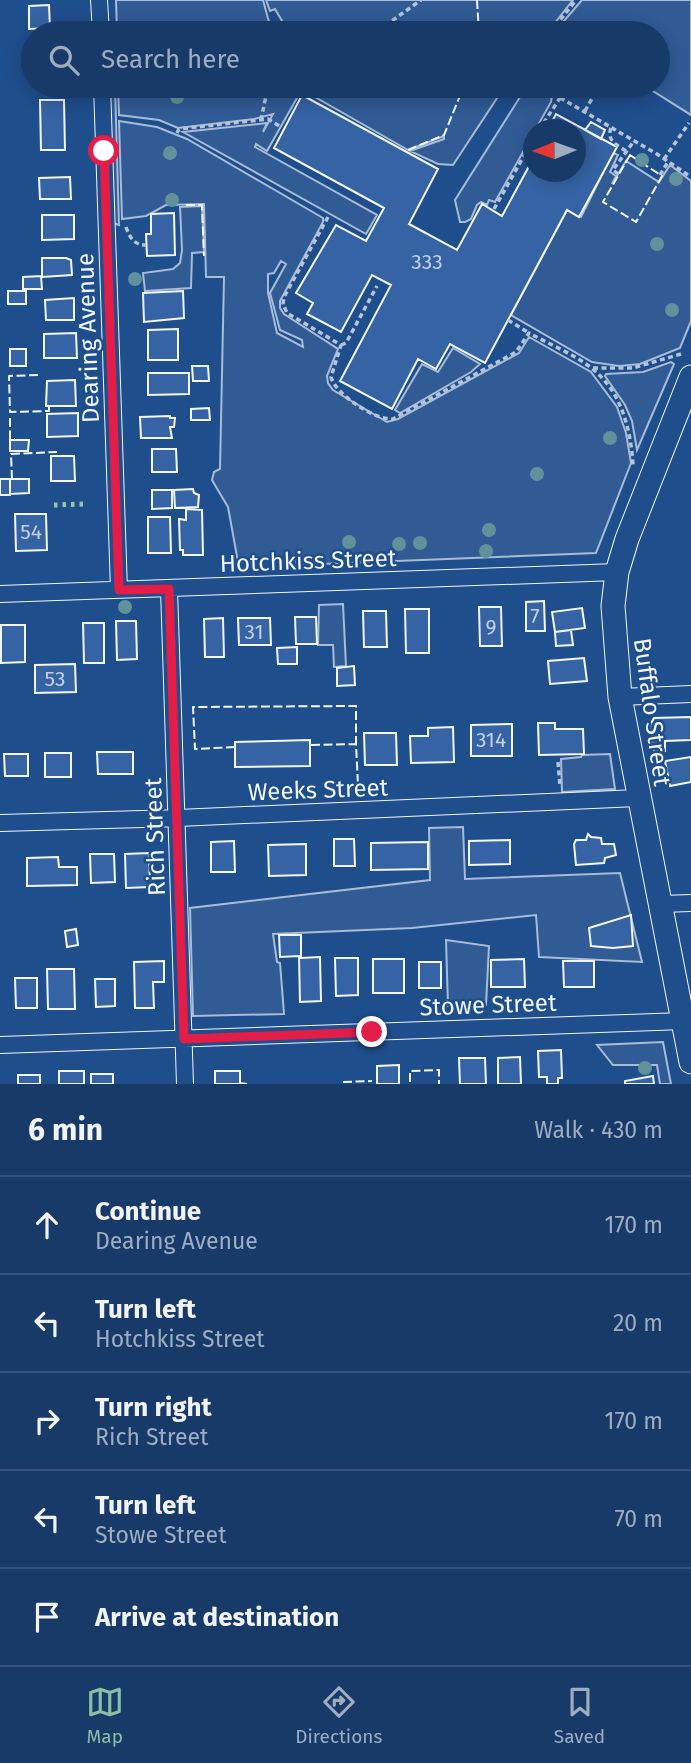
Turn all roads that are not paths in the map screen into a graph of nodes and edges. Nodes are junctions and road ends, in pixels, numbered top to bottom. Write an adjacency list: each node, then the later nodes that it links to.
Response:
1 (99, 0): 2 (street)
2 (100, 21)
3 (102, 98): 7 (street, Dearing Avenue)
4 (691, 377): 5 (street, Buffalo Street)
5 (617, 572): 6 (street, Hotchkiss Street); 10 (street, Buffalo Street)
6 (169, 589): 7 (street, Hotchkiss Street); 12 (street, Rich Street)
7 (119, 590): 8 (street, Hotchkiss Street)
8 (0, 594)
9 (691, 694): 10 (street)
10 (620, 698): 11 (street, Buffalo Street)
11 (638, 798): 12 (street, Weeks Street); 15 (street, Buffalo Street)
12 (178, 818): 13 (street, Weeks Street); 17 (street, Rich Street)
13 (0, 823)
14 (691, 903): 15 (street)
15 (662, 904): 16 (street, Buffalo Street)
16 (684, 1021): 17 (street, Stowe Street); 19 (street, Buffalo Street)
17 (184, 1039): 18 (street, Stowe Street); 20 (street, Rich Street)
18 (0, 1045)
19 (691, 1062)
20 (185, 1084)

